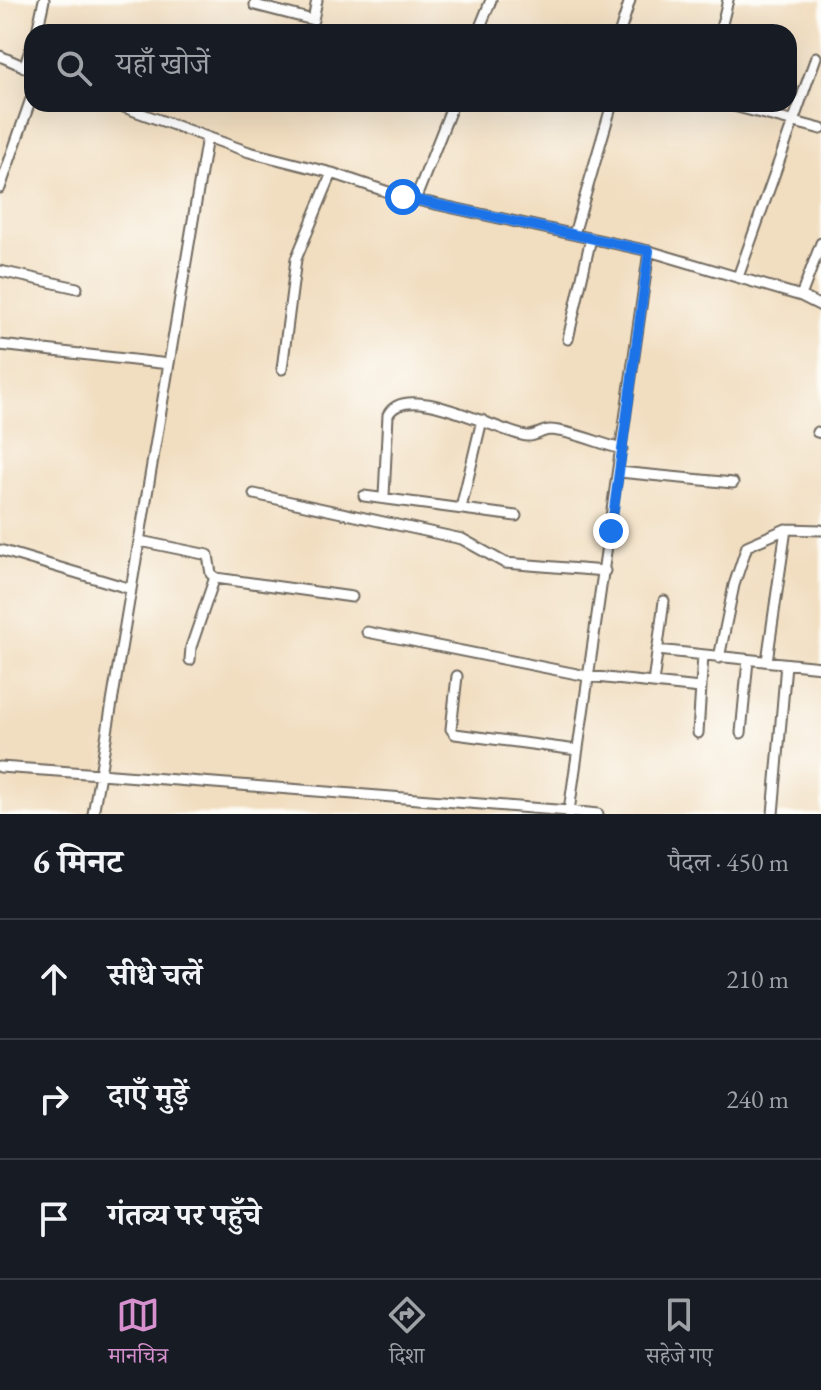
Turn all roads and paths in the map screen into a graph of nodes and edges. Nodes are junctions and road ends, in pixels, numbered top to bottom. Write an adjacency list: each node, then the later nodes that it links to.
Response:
1 (44, 0): 7 (street)
2 (256, 0): 3 (street)
3 (317, 0)
4 (491, 0): 8 (street)
5 (630, 0): 9 (street)
6 (728, 0): 10 (street)
7 (39, 24)
8 (481, 24)
9 (622, 24)
10 (722, 24)
11 (0, 56): 13 (street)
12 (816, 57): 19 (street)
13 (24, 66)
14 (26, 112): 23 (street)
15 (137, 112): 21 (street)
16 (450, 112): 24 (street)
17 (610, 112): 25 (street)
18 (758, 112): 19 (street)
19 (795, 121): 20 (street); 30 (street)
20 (821, 129)
21 (207, 137): 22 (street); 36 (street)
22 (332, 173): 24 (street); 37 (street)
23 (0, 188)
24 (415, 200): 25 (street)
25 (574, 234): 26 (street)
26 (591, 238): 28 (street); 34 (street)
27 (821, 243): 32 (street)
28 (649, 251): 30 (street); 39 (street)
29 (0, 271): 31 (street)
30 (738, 277): 32 (street)
31 (77, 288)
32 (801, 296): 33 (street)
33 (821, 306)
34 (568, 339)
35 (0, 345): 36 (street)
36 (169, 364): 49 (street)
37 (282, 369)
38 (482, 420): 39 (street); 44 (street); 45 (street)
39 (622, 449): 40 (street)
40 (619, 472): 41 (street); 51 (street)
41 (733, 483)
42 (254, 494): 51 (street)
43 (364, 496): 44 (street)
44 (384, 496): 45 (street)
45 (461, 508): 46 (street)
46 (516, 516)
47 (786, 529): 48 (street); 59 (street); 62 (street)
48 (821, 530)
49 (140, 541): 52 (street); 53 (street)
50 (0, 550): 53 (street)
51 (605, 571): 66 (street)
52 (215, 577): 54 (street); 60 (street)
53 (131, 589): 73 (street)
54 (352, 597)
55 (664, 601): 57 (street)
56 (367, 632): 66 (street)
57 (657, 650): 58 (street); 67 (street)
58 (703, 655): 59 (street); 68 (street)
59 (719, 658): 61 (street)
60 (190, 660)
61 (748, 660): 62 (street); 70 (street)
62 (767, 661): 63 (street)
63 (786, 664): 64 (street); 79 (street)
64 (821, 667)
65 (457, 676): 71 (street)
66 (587, 676): 67 (street); 71 (street)
67 (653, 683): 68 (street)
68 (700, 688): 69 (street)
69 (698, 733)
70 (741, 733)
71 (577, 750): 75 (street)
72 (0, 767): 73 (street)
73 (100, 774): 74 (street); 76 (street)
74 (436, 803): 75 (street); 77 (street)
75 (569, 813): 78 (street)
76 (93, 814)
77 (435, 814)
78 (598, 814)
79 (773, 814)

